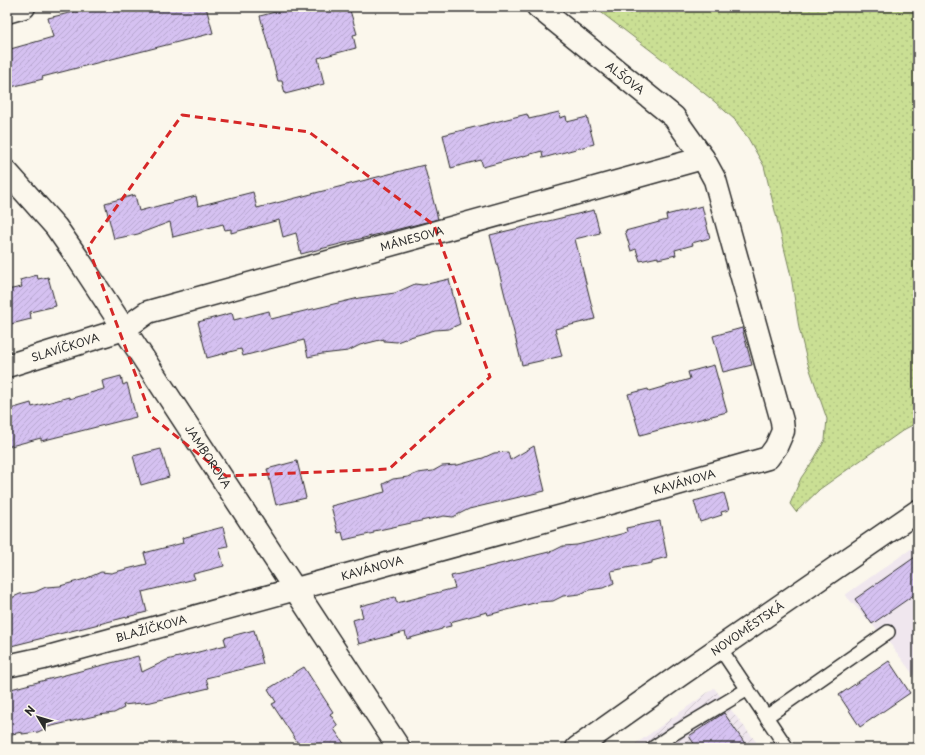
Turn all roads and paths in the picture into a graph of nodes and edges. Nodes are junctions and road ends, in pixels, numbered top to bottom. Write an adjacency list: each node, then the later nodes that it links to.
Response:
1 (24, 7): 3 (street)
2 (538, 7): 4 (street, ALŠOVA)
3 (7, 12)
4 (703, 158): 6 (street, MÁNESOVA); 9 (street, KAVÁNOVA)
5 (7, 172): 6 (street, JAMBOROVA)
6 (124, 329): 7 (street, SLAVÍČKOVA); 9 (street, JAMBOROVA)
7 (7, 366)
8 (918, 511): 11 (street, NOVOMĚSTSKÁ)
9 (295, 590): 12 (street, BLAŽÍČKOVA); 15 (street, JAMBOROVA)
10 (888, 632): 14 (lane)
11 (720, 648): 13 (lane); 16 (street, NOVOMĚSTSKÁ)
12 (7, 666)
13 (748, 689): 14 (lane); 17 (lane)
14 (766, 717): 18 (lane)
15 (398, 748)
16 (577, 748)
17 (653, 748)
18 (788, 748)

